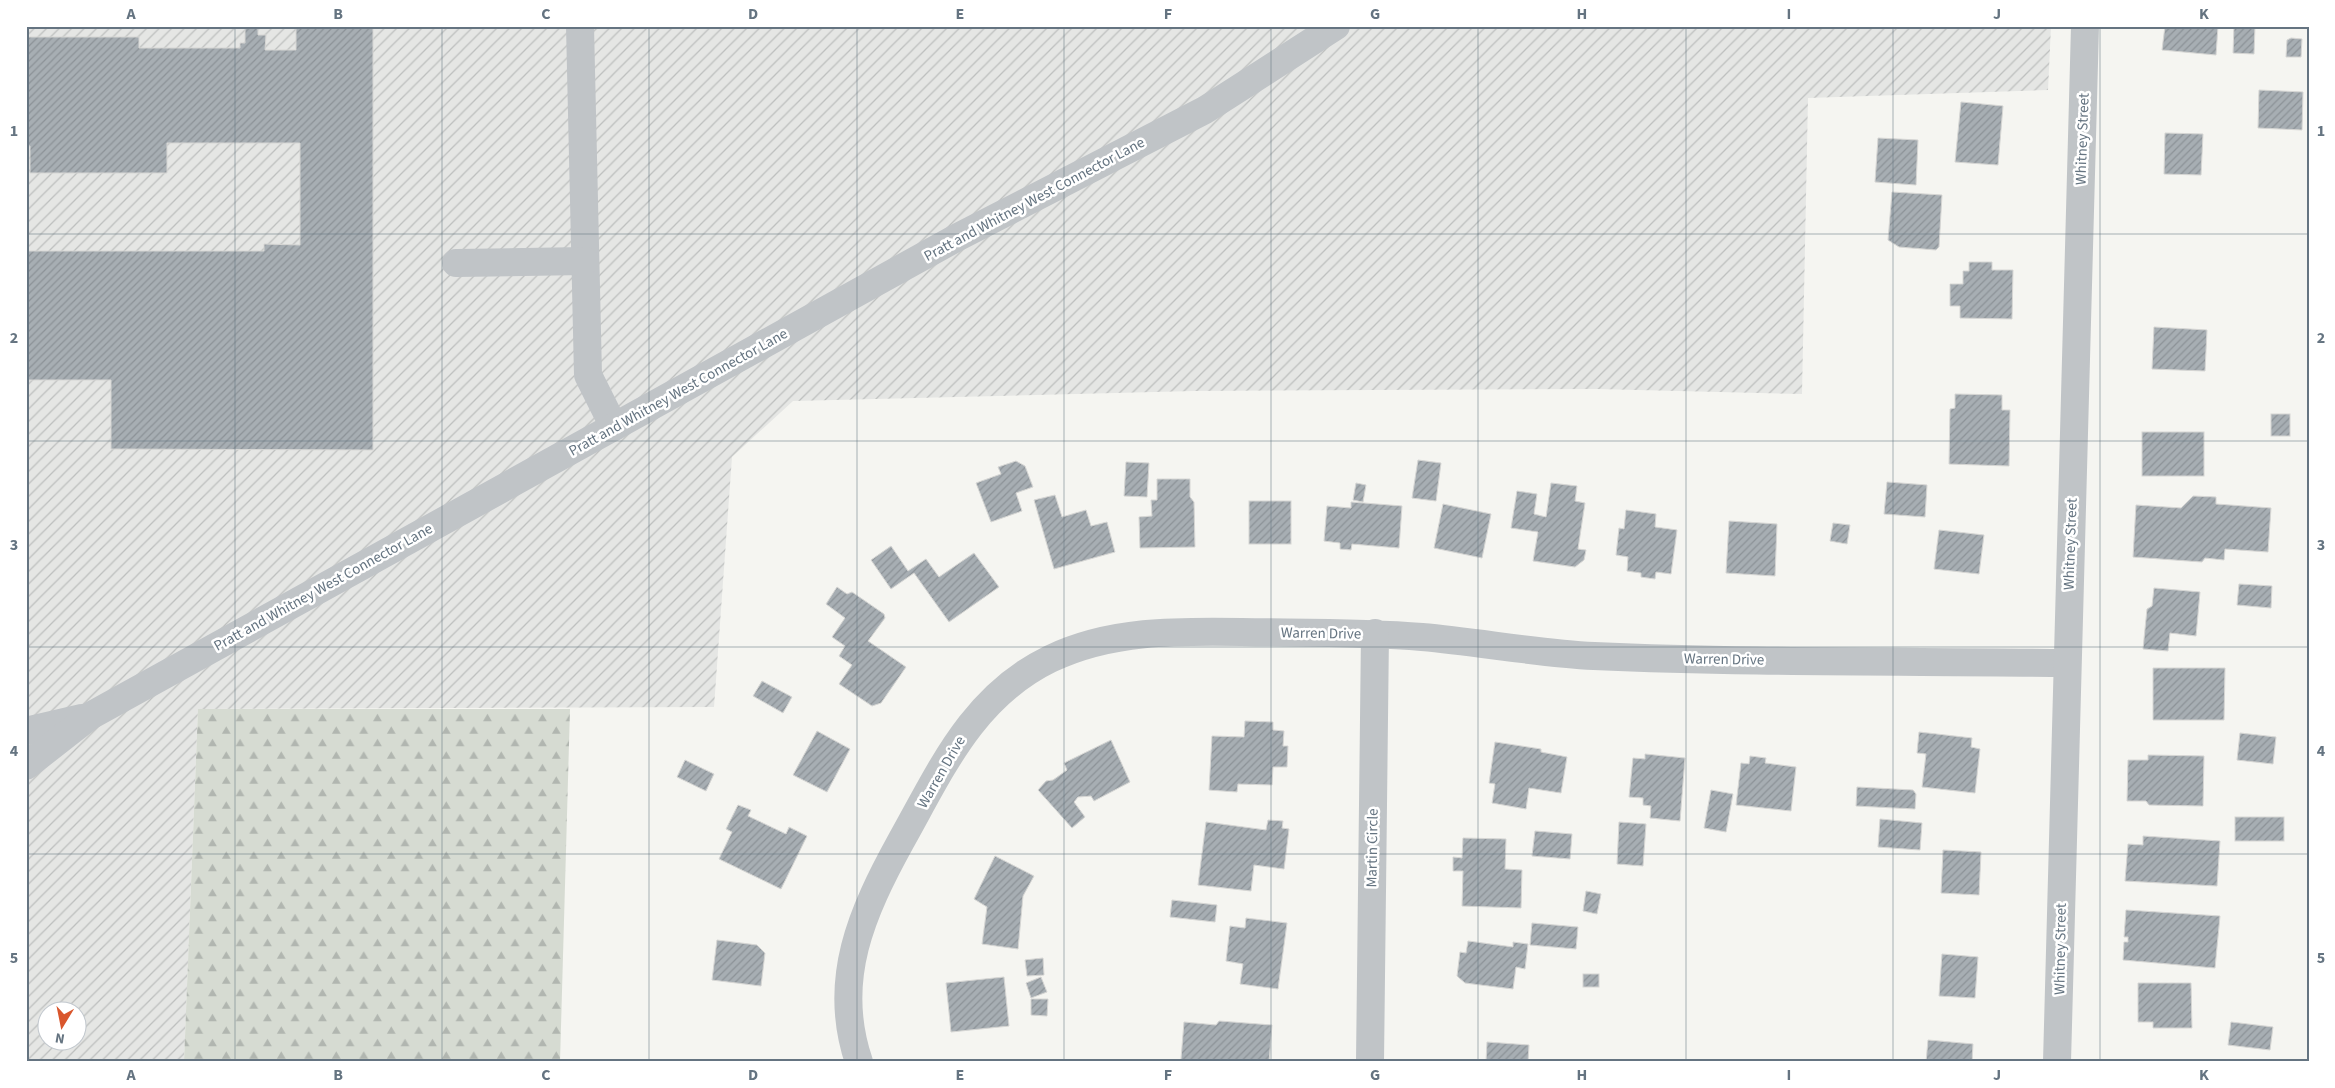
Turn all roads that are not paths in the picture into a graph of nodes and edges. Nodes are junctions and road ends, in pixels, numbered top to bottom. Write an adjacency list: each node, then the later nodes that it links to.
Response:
1 (580, 26): 4 (street)
2 (1336, 26): 6 (street, Pratt and Whitney West Connector Lane)
3 (2085, 26): 8 (street, Whitney Street)
4 (585, 261): 5 (street); 6 (street)
5 (456, 263)
6 (614, 427): 9 (street, Pratt and Whitney West Connector Lane)
7 (1375, 633): 8 (street, Warren Drive); 12 (street, Warren Drive); 13 (street, Martin Circle)
8 (2067, 663): 14 (street, Whitney Street)
9 (90, 716): 10 (street); 11 (street, Pratt and Whitney West Connector Lane)
10 (26, 731)
11 (26, 766)
12 (860, 1062)
13 (1370, 1062)
14 (2058, 1062)

